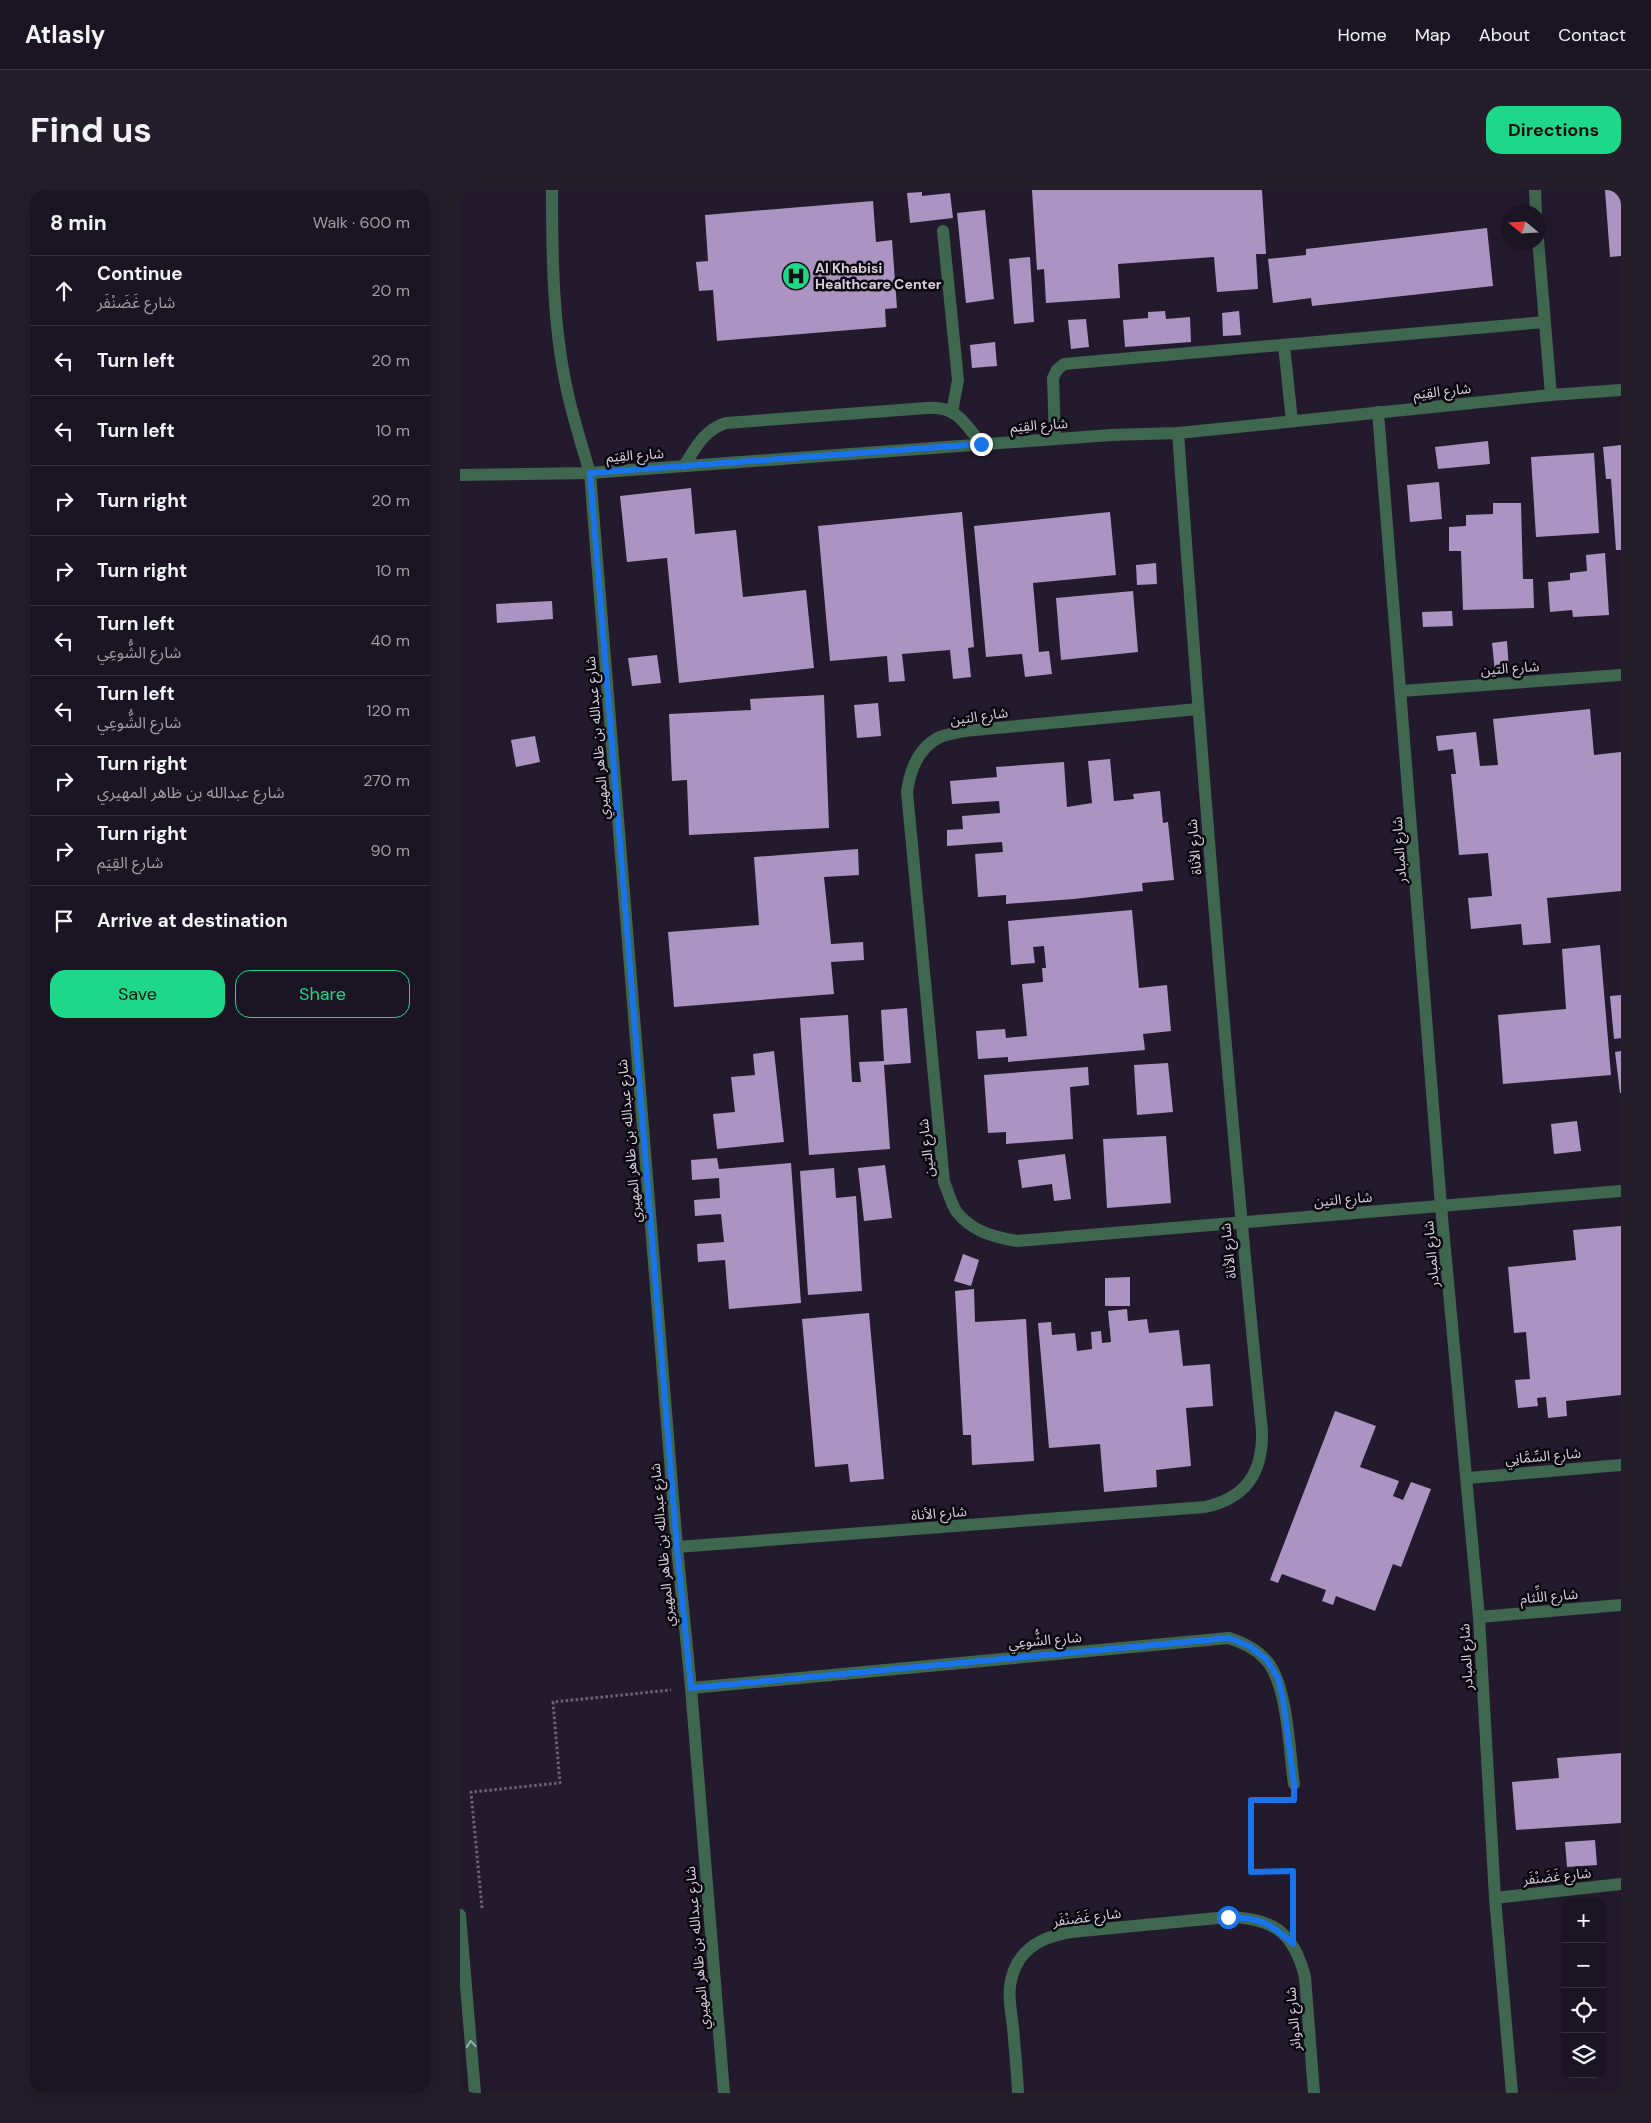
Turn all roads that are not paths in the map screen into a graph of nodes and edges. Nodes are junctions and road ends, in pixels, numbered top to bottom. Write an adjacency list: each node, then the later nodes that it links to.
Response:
1 (552, 190): 17 (street, شارع عبدالله بن ظاهر المهيري)
2 (1534, 190): 3 (street)
3 (1535, 205)
4 (943, 231): 10 (street)
5 (1539, 250): 6 (street)
6 (1545, 322): 7 (street); 9 (street)
7 (1284, 345): 12 (street); 14 (street)
8 (1621, 390): 9 (street, شارع القِيَم)
9 (1551, 395): 11 (street, شارع القِيَم)
10 (952, 412): 15 (street); 16 (street)
11 (1378, 412): 12 (street, شارع القِيَم); 20 (street, شارع المبادر)
12 (1292, 421): 13 (street, شارع القِيَم)
13 (1178, 433): 14 (street, شارع القِيَم); 21 (street, شارع الأناة)
14 (1055, 439): 15 (street, شارع القِيَم)
15 (981, 444): 16 (street, شارع القِيَم)
16 (684, 466): 17 (street, شارع القِيَم)
17 (590, 473): 18 (street, شارع القِيَم); 27 (street, شارع عبدالله بن ظاهر المهيري)
18 (463, 477)
19 (1621, 675): 20 (street, شارع التين)
20 (1401, 691): 23 (street, شارع المبادر)
21 (1198, 709): 24 (street, شارع الأناة); 24 (street, شارع التين)
22 (1621, 1191): 23 (street, شارع التين)
23 (1441, 1206): 24 (street, شارع التين); 26 (street, شارع المبادر)
24 (1240, 1222): 27 (street, شارع الأناة)
25 (1621, 1465): 26 (street, شارع السِّمَّانِي)
26 (1468, 1478): 29 (street, شارع المبادر)
27 (677, 1548): 30 (street, شارع عبدالله بن ظاهر المهيري)
28 (1621, 1605): 29 (street, شارع اللِّثام)
29 (1479, 1617): 33 (street, شارع المبادر)
30 (691, 1688): 31 (street, شارع الشُّوعِي); 37 (street, شارع عبدالله بن ظاهر المهيري)
31 (1294, 1784)
32 (1621, 1884): 33 (street, شارع غَضَنْفَر)
33 (1495, 1898): 40 (street, شارع المبادر)
34 (460, 1915): 36 (street, one-way to 34)
35 (1293, 1944): 38 (street, شارع غَضَنْفَر); 39 (street, شارع الدوائر)
36 (475, 2093)
37 (724, 2093)
38 (1018, 2093)
39 (1314, 2093)
40 (1512, 2093)

